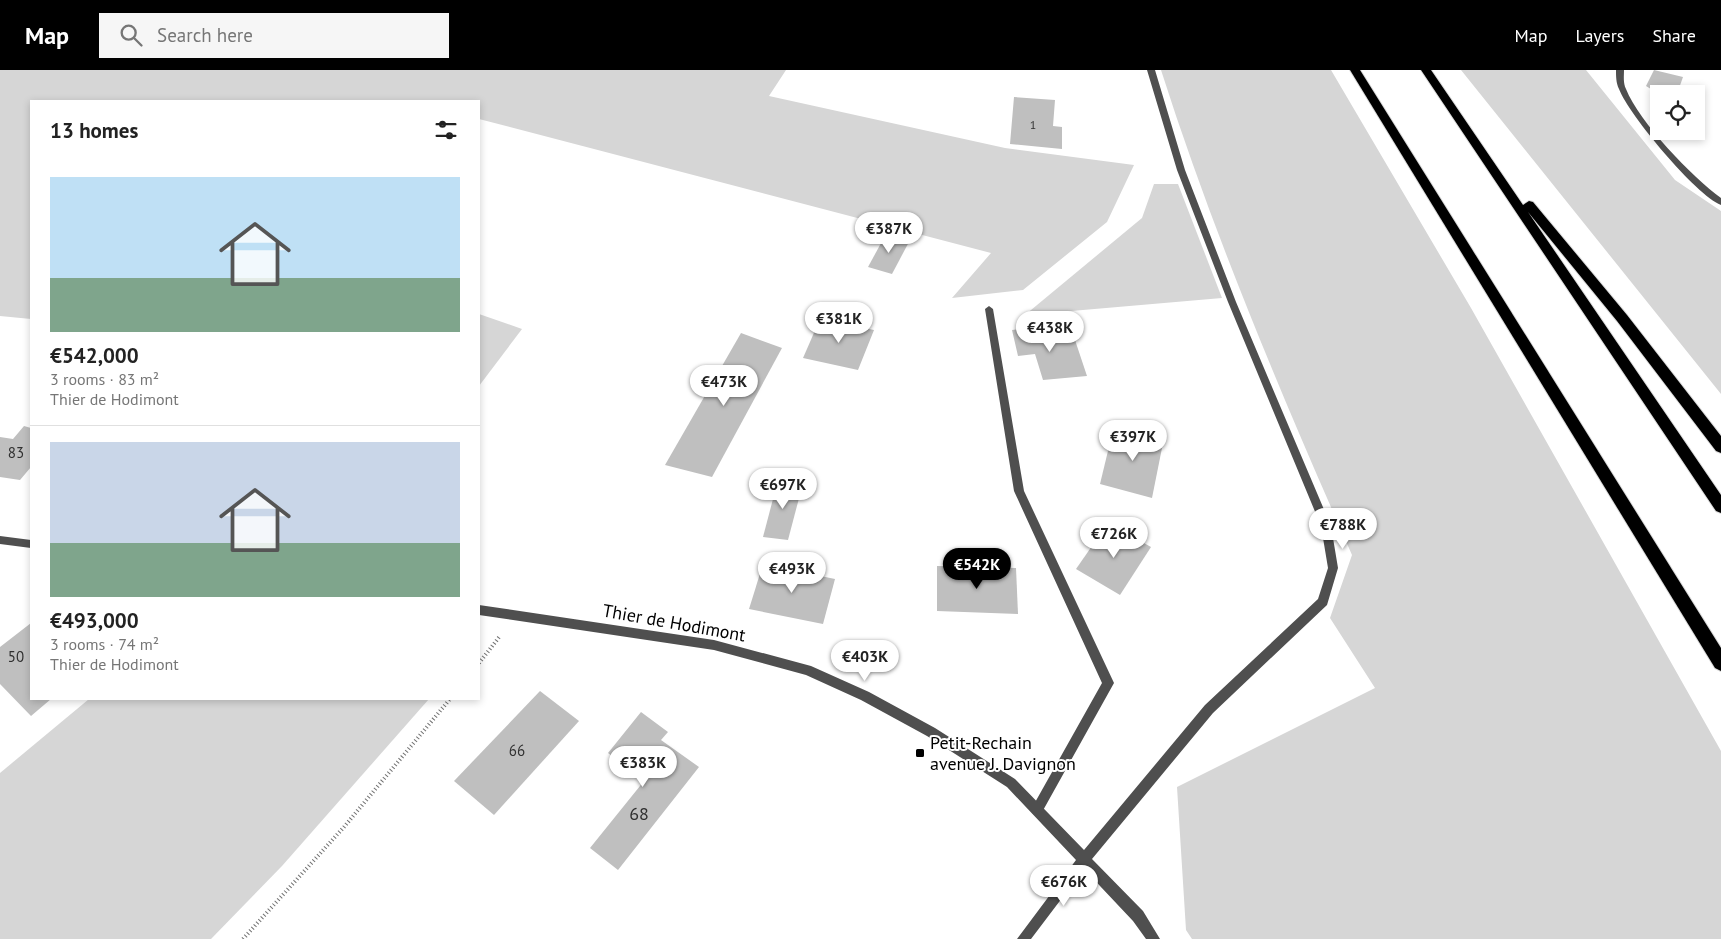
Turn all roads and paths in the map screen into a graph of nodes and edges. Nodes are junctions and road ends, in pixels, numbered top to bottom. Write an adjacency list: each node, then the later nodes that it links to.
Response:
1 (1151, 70): 18 (street)
2 (1355, 70): 15 (highway)
3 (1426, 70): 5 (highway)
4 (1620, 70): 6 (street)
5 (1475, 140): 8 (highway); 9 (highway)
6 (1720, 201)
7 (989, 309): 17 (street)
8 (1721, 448)
9 (1721, 507)
10 (0, 540): 11 (street)
11 (30, 544)
12 (480, 610): 13 (street, Thier de Hodimont)
13 (516, 616): 14 (path); 17 (street, Thier de Hodimont)
14 (480, 662)
15 (1721, 663)
16 (449, 700): 19 (path)
17 (1037, 810): 18 (street, Thier de Hodimont)
18 (1084, 859): 20 (street); 21 (street, Thier de Hodimont)
19 (243, 939)
20 (1023, 939)
21 (1154, 939)

